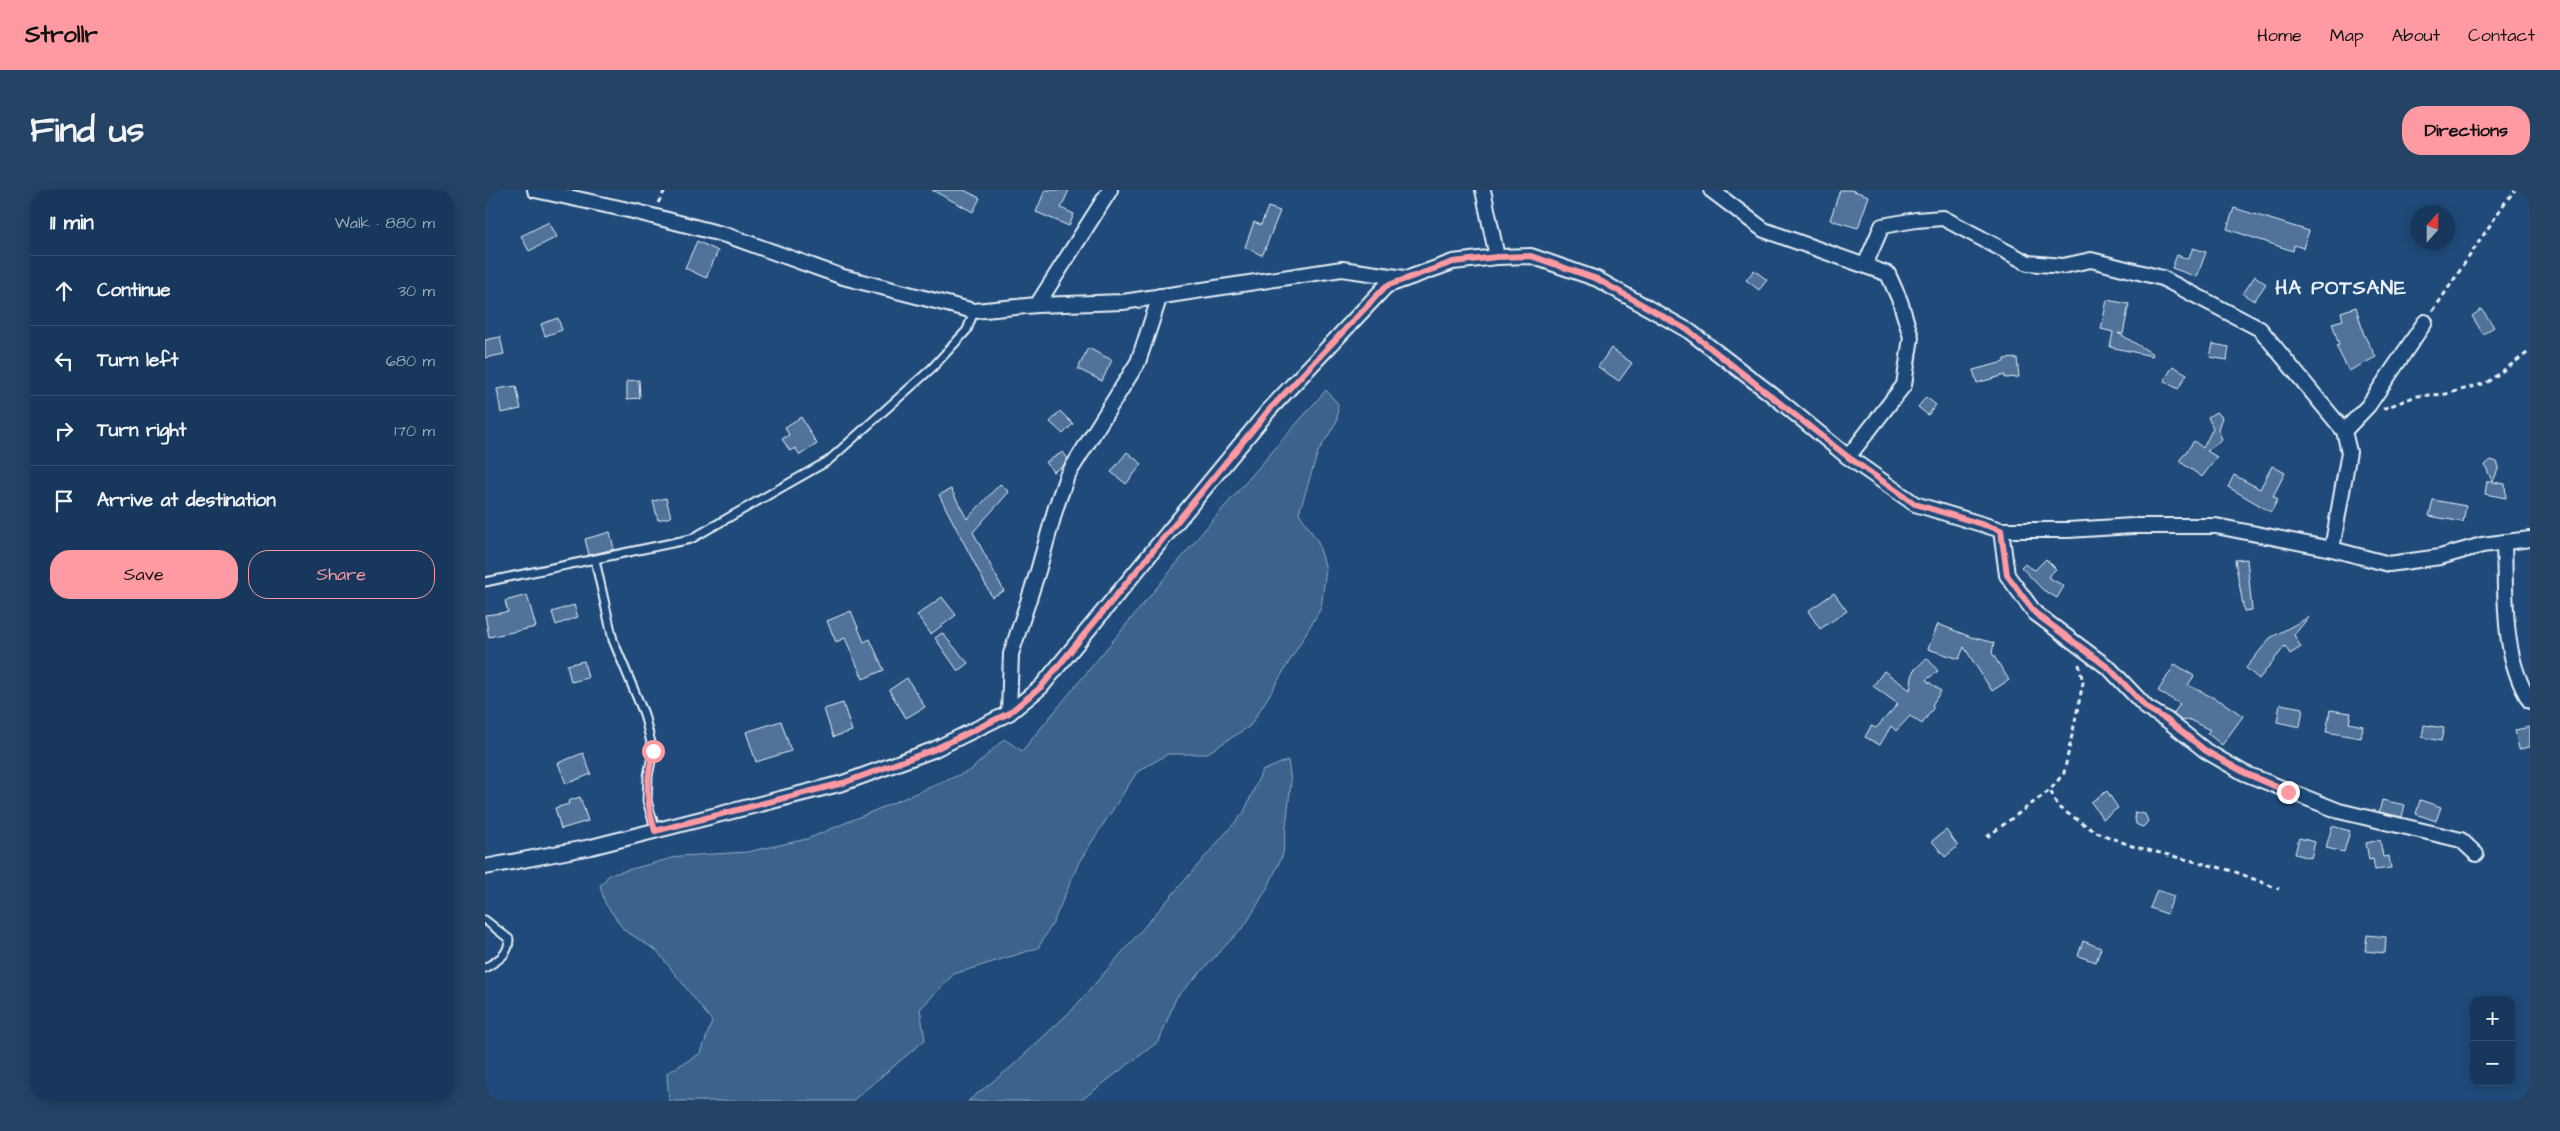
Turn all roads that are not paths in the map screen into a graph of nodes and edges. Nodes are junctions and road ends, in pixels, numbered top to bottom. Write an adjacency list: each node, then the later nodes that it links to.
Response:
1 (535, 190): 10 (street)
2 (1111, 190): 9 (street)
3 (1483, 190): 5 (street)
4 (1711, 190): 6 (street)
5 (1497, 257): 7 (street); 13 (street)
6 (1865, 265): 12 (street); 13 (street)
7 (1404, 278): 8 (street); 21 (street)
8 (1160, 296): 9 (street); 21 (street)
9 (1037, 305): 10 (street)
10 (973, 310): 18 (lane)
11 (2425, 322): 12 (street)
12 (2344, 431): 17 (street)
13 (1848, 457): 14 (street)
14 (2001, 530): 17 (street); 23 (street)
15 (2530, 539): 16 (street)
16 (2504, 542): 17 (street); 20 (street)
17 (2332, 549)
18 (595, 560): 19 (lane); 22 (lane)
19 (485, 582)
20 (2530, 701)
21 (1009, 713): 22 (street)
22 (655, 831): 24 (street)
23 (2475, 854)
24 (485, 867)
25 (485, 920): 26 (lane)
26 (485, 968)

